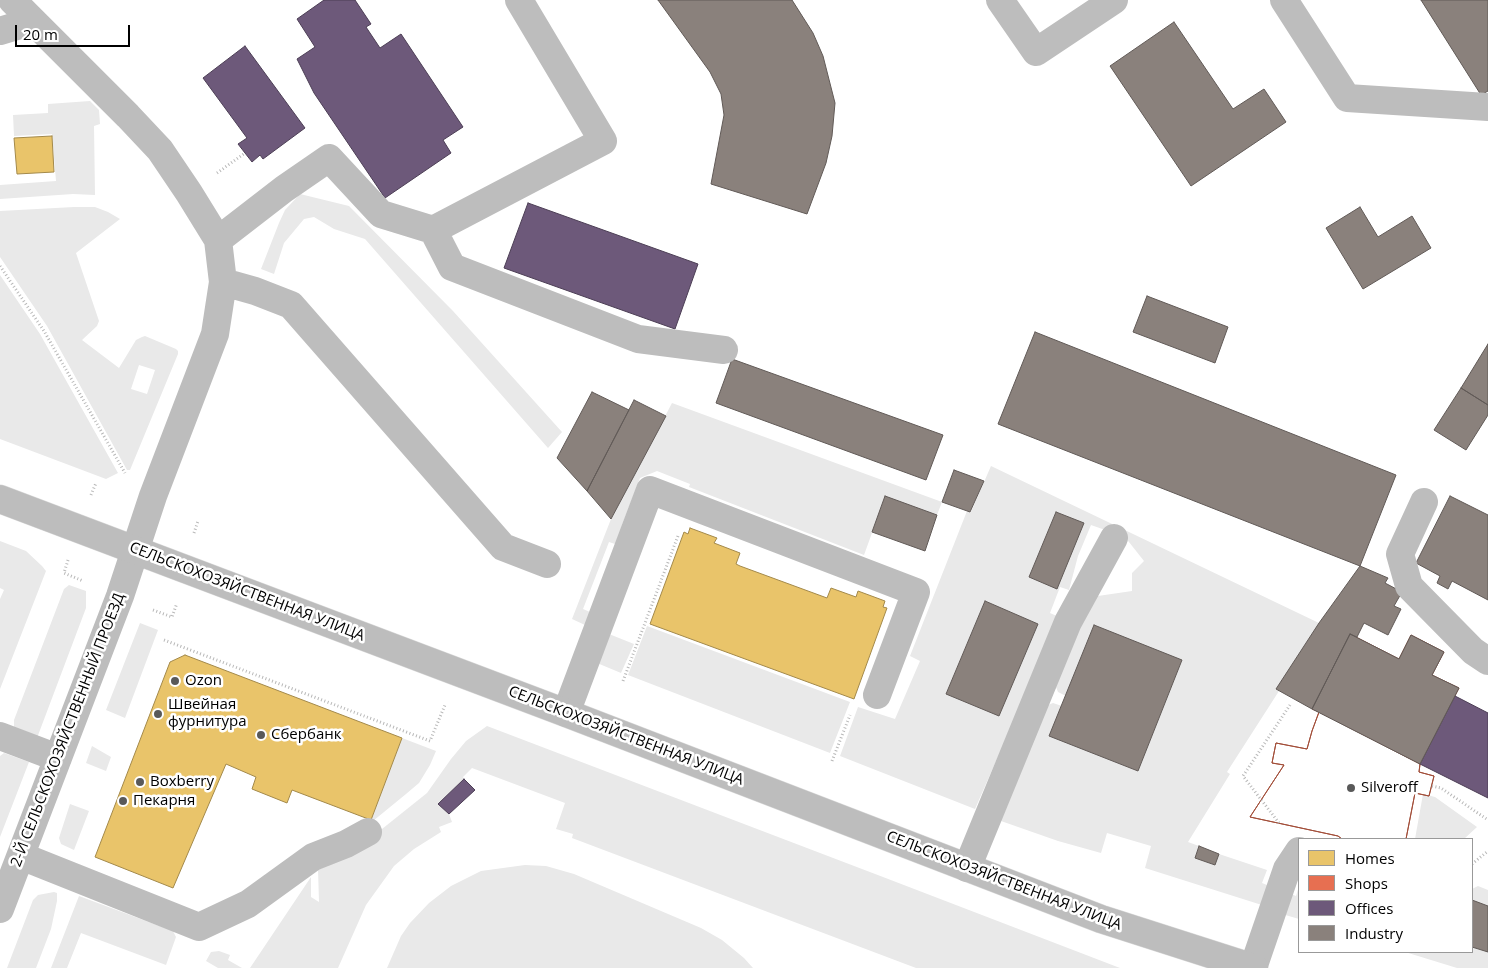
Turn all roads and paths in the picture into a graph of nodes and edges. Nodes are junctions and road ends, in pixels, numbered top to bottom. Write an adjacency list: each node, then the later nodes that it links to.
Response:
1 (12, 0): 6 (main road)
2 (519, 0): 9 (main road)
3 (1000, 0): 4 (main road)
4 (1114, 0)
5 (1284, 0): 8 (main road)
6 (33, 21): 7 (main road); 10 (main road)
7 (0, 31)
8 (1488, 107)
9 (433, 230): 10 (main road); 13 (main road)
10 (218, 240): 12 (main road, 2-Й СЕЛЬСКОХОЗЯЙСТВЕННЫЙ ПРОЕЗД)
11 (0, 266): 14 (path)
12 (223, 282): 23 (main road, 2-Й СЕЛЬСКОХОЗЯЙСТВЕННЫЙ ПРОЕЗД); 25 (main road)
13 (724, 350)
14 (127, 476)
15 (96, 483): 16 (path)
16 (91, 496)
17 (0, 499): 23 (main road, СЕЛЬСКОХОЗЯЙСТВЕННАЯ УЛИЦА)
18 (1424, 502): 30 (main road)
19 (690, 505): 31 (path); 32 (main road); 35 (main road)
20 (198, 521): 21 (path)
21 (194, 533)
22 (1114, 538): 47 (main road)
23 (136, 550): 35 (main road, СЕЛЬСКОХОЗЯЙСТВЕННАЯ УЛИЦА); 37 (main road, 2-Й СЕЛЬСКОХОЗЯЙСТВЕННЫЙ ПРОЕЗД)
24 (69, 558): 26 (path)
25 (547, 564)
26 (83, 581)
27 (177, 602): 28 (path)
28 (153, 610)
29 (164, 640): 33 (path)
30 (1488, 660)
31 (623, 681)
32 (877, 695): 38 (path)
33 (445, 705)
34 (1290, 705): 41 (path)
35 (566, 713): 47 (main road, СЕЛЬСКОХОЗЯЙСТВЕННАЯ УЛИЦА)
36 (0, 736): 37 (main road)
37 (58, 758): 45 (main road, 2-Й СЕЛЬСКОХОЗЯЙСТВЕННЫЙ ПРОЕЗД)
38 (832, 761)
39 (1432, 786): 40 (path)
40 (1488, 820)
41 (1284, 829)
42 (368, 832): 45 (main road)
43 (1488, 851): 46 (path)
44 (1298, 852): 49 (main road)
45 (21, 856): 48 (main road, 2-Й СЕЛЬСКОХОЗЯЙСТВЕННЫЙ ПРОЕЗД)
46 (1473, 863)
47 (967, 868): 49 (main road, СЕЛЬСКОХОЗЯЙСТВЕННАЯ УЛИЦА)
48 (0, 909)
49 (1254, 968)

